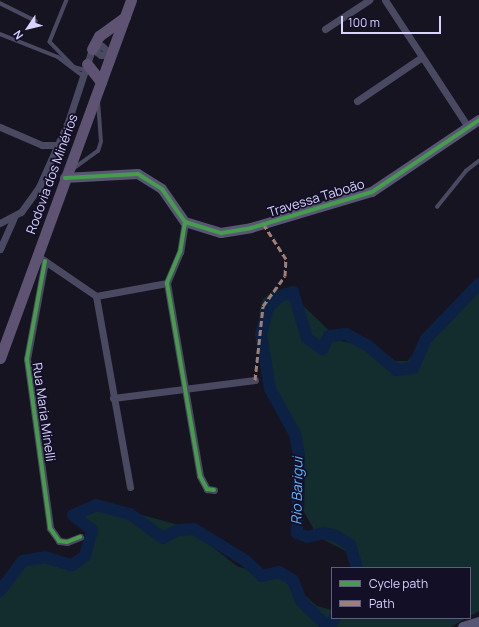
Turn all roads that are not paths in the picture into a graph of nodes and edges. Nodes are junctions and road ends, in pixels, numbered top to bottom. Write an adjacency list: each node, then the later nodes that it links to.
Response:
1 (67, 0): 13 (lane)
2 (131, 0): 6 (main road, Rodovia dos Minérios)
3 (369, 0): 8 (street)
4 (385, 0): 12 (street)
5 (0, 2): 7 (lane)
6 (125, 17): 10 (main road); 11 (main road, Rodovia dos Minérios)
7 (36, 21)
8 (325, 29)
9 (0, 34): 13 (lane)
10 (92, 49): 11 (street); 13 (street)
11 (111, 55): 14 (main road, Rodovia dos Minérios)
12 (422, 57): 16 (street); 19 (street)
13 (85, 70): 14 (main road); 20 (street)
14 (102, 82): 15 (main road, Rodovia dos Minérios)
15 (97, 94): 22 (main road, Rodovia dos Minérios); 22 (lane)
16 (357, 101)
17 (479, 120): 19 (street, Travessa Taboão)
18 (0, 127): 20 (street)
19 (468, 127): 25 (street, Travessa Taboão)
20 (58, 145): 24 (street)
21 (479, 161): 23 (lane)
22 (66, 176): 25 (street); 28 (main road, Rodovia dos Minérios)
23 (437, 207)
24 (14, 218): 26 (street); 27 (street)
25 (185, 222): 29 (street)
26 (0, 223)
27 (0, 248)
28 (41, 258): 30 (street); 31 (main road, Rodovia dos Minérios); 37 (street, Rua Maria Minelli)
29 (167, 283): 30 (street); 33 (street)
30 (96, 296): 34 (street)
31 (0, 358)
32 (255, 380): 33 (street)
33 (185, 389): 34 (street); 36 (street)
34 (113, 398): 35 (street)
35 (130, 487)
36 (214, 490)
37 (80, 537)
38 (479, 622): 39 (street)
39 (463, 627)

